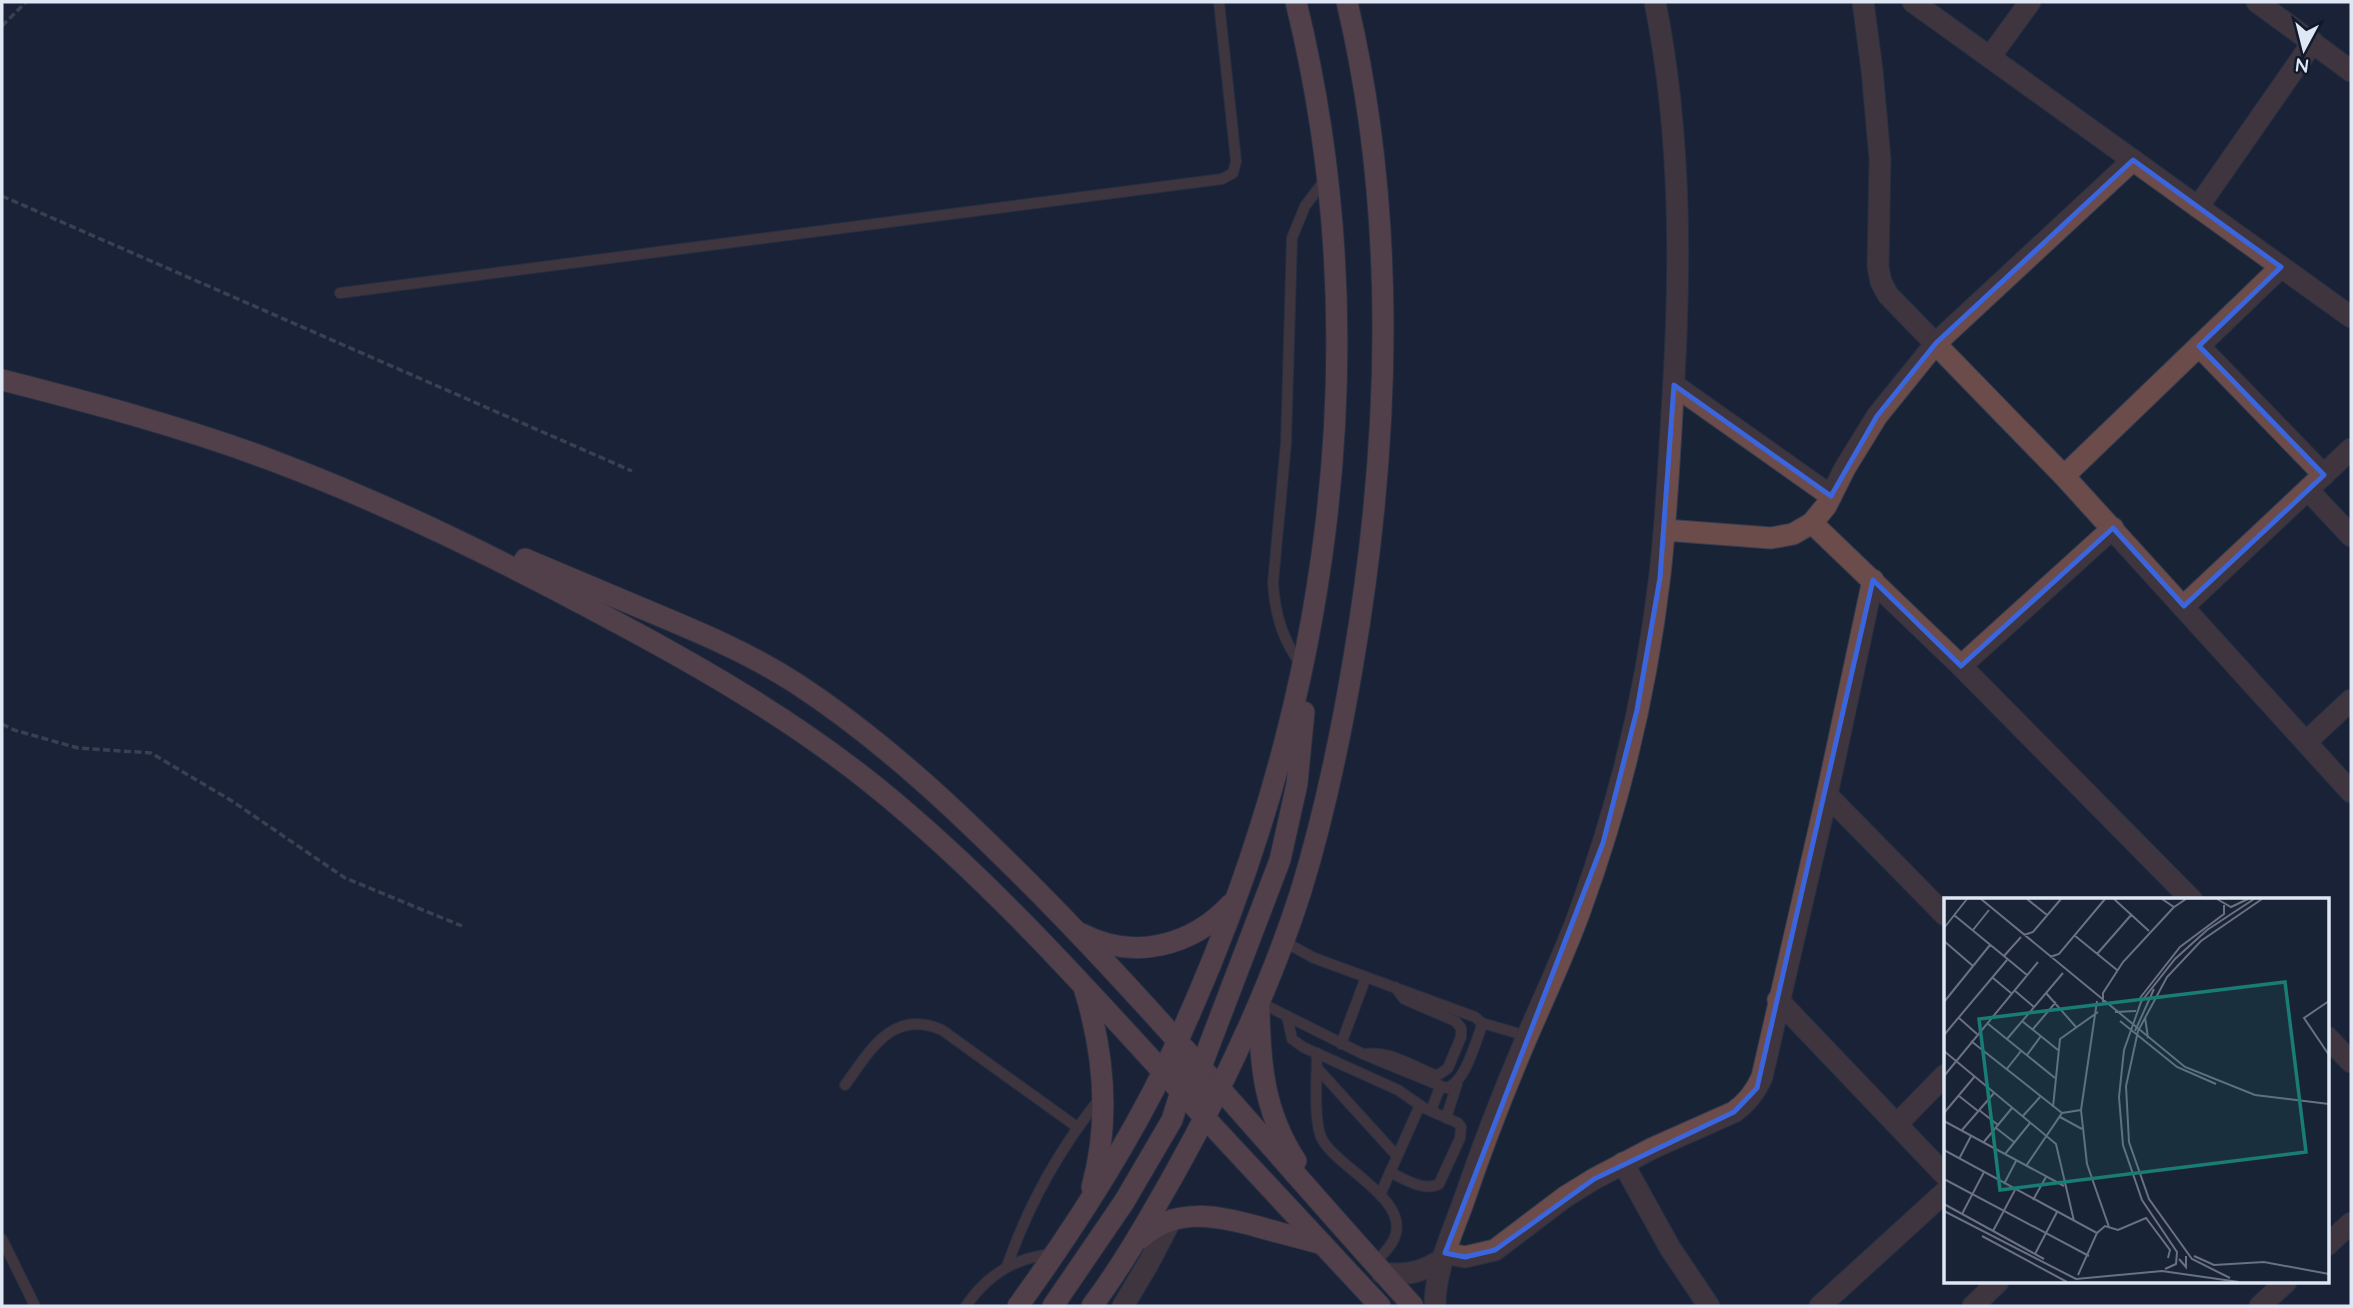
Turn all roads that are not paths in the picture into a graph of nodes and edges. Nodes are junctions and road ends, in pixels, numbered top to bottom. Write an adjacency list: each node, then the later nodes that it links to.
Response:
1 (1219, 2): 16 (lane)
2 (1296, 2): 13 (street)
3 (1347, 2): 44 (street)
4 (1655, 2): 21 (street)
5 (1863, 2): 18 (street)
6 (1913, 2): 10 (street)
7 (2030, 2): 10 (street)
8 (2257, 2): 9 (street)
9 (2312, 42): 11 (street); 14 (street)
10 (1990, 57): 12 (street)
11 (2351, 71)
12 (2133, 160): 14 (street); 18 (street)
13 (1326, 179): 35 (street); 35 (lane)
14 (2198, 206): 15 (street)
15 (2281, 267): 17 (street); 19 (street)
16 (340, 293)
17 (2351, 317)
18 (1936, 343): 24 (street); 26 (street)
19 (2199, 346): 23 (street); 24 (street)
20 (2, 380): 27 (street)
21 (1674, 385): 26 (street); 30 (street)
22 (2351, 449): 23 (street)
23 (2324, 475): 25 (street)
24 (2064, 476): 29 (street)
25 (2308, 490): 31 (street); 33 (street)
26 (1832, 496): 28 (street)
27 (421, 523): 43 (street); 46 (street)
28 (1812, 523): 30 (street); 32 (street)
29 (2113, 528): 33 (street); 34 (street)
30 (1665, 530): 52 (street)
31 (2351, 536)
32 (1873, 580): 34 (street); 39 (street)
33 (2184, 606): 37 (street)
34 (1961, 666): 41 (street)
35 (1304, 668): 40 (street); 59 (street)
36 (2351, 700): 37 (street)
37 (2306, 742): 38 (street)
38 (2351, 792)
39 (1827, 795): 42 (street); 48 (street)
40 (1240, 891): 43 (street); 54 (street)
41 (2190, 898)
42 (1944, 914)
43 (1075, 930): 54 (street)
44 (1283, 941): 45 (lane); 49 (street)
45 (1366, 978): 47 (lane); 55 (lane)
46 (1084, 985): 61 (street); 68 (street)
47 (1395, 987): 51 (lane); 57 (lane)
48 (1778, 1000): 73 (street); 76 (street)
49 (1259, 1002): 50 (lane); 66 (street); 81 (street)
50 (1287, 1016): 55 (lane); 56 (lane)
51 (1482, 1023): 52 (lane); 63 (lane)
52 (1527, 1035): 90 (street)
53 (2328, 1038): 58 (street)
54 (1178, 1041): 59 (street); 61 (street); 67 (street)
55 (1341, 1044): 57 (lane)
56 (1317, 1053): 60 (lane); 69 (lane)
57 (1363, 1054): 65 (lane)
58 (2351, 1061)
59 (1201, 1067): 66 (street); 72 (street)
60 (1317, 1068): 75 (lane); 80 (lane)
61 (1163, 1071): 67 (street); 82 (street)
62 (1944, 1076): 73 (street)
63 (1457, 1083): 65 (lane); 71 (lane)
64 (845, 1085): 74 (lane)
65 (1440, 1087): 70 (lane)
66 (1220, 1089): 72 (street); 81 (street)
67 (1181, 1091): 72 (street); 99 (street)
68 (1103, 1095): 74 (lane); 82 (street)
69 (1420, 1105): 70 (lane); 75 (lane)
70 (1431, 1111): 71 (lane)
71 (1446, 1118): 77 (lane)
72 (1205, 1119): 86 (street); 87 (street)
73 (1897, 1124): 78 (street)
74 (1077, 1127): 91 (lane)
75 (1397, 1156): 77 (lane)
76 (1623, 1163): 90 (street); 105 (street)
77 (1390, 1172): 80 (lane)
78 (1944, 1174)
79 (1944, 1193): 95 (street)
80 (1380, 1195): 92 (lane)
81 (1314, 1197): 92 (street)
82 (1087, 1206): 89 (street)
83 (1171, 1220): 86 (street); 87 (street); 101 (street)
84 (2351, 1223): 88 (street)
85 (2, 1239): 96 (lane)
86 (1135, 1244): 100 (street)
87 (1322, 1244): 102 (street)
88 (2328, 1244)
89 (1056, 1253): 91 (lane); 98 (street)
90 (1444, 1256): 92 (street); 104 (street)
91 (1007, 1266): 97 (lane)
92 (1378, 1269): 103 (street)
93 (1996, 1284): 106 (street)
94 (2284, 1284): 107 (street)
95 (1826, 1304)
96 (35, 1306)
97 (966, 1306)
98 (1018, 1306)
99 (1053, 1306)
100 (1092, 1306)
101 (1123, 1306)
102 (1380, 1306)
103 (1413, 1306)
104 (1435, 1306)
105 (1709, 1306)
106 (1973, 1306)
107 (2260, 1306)

